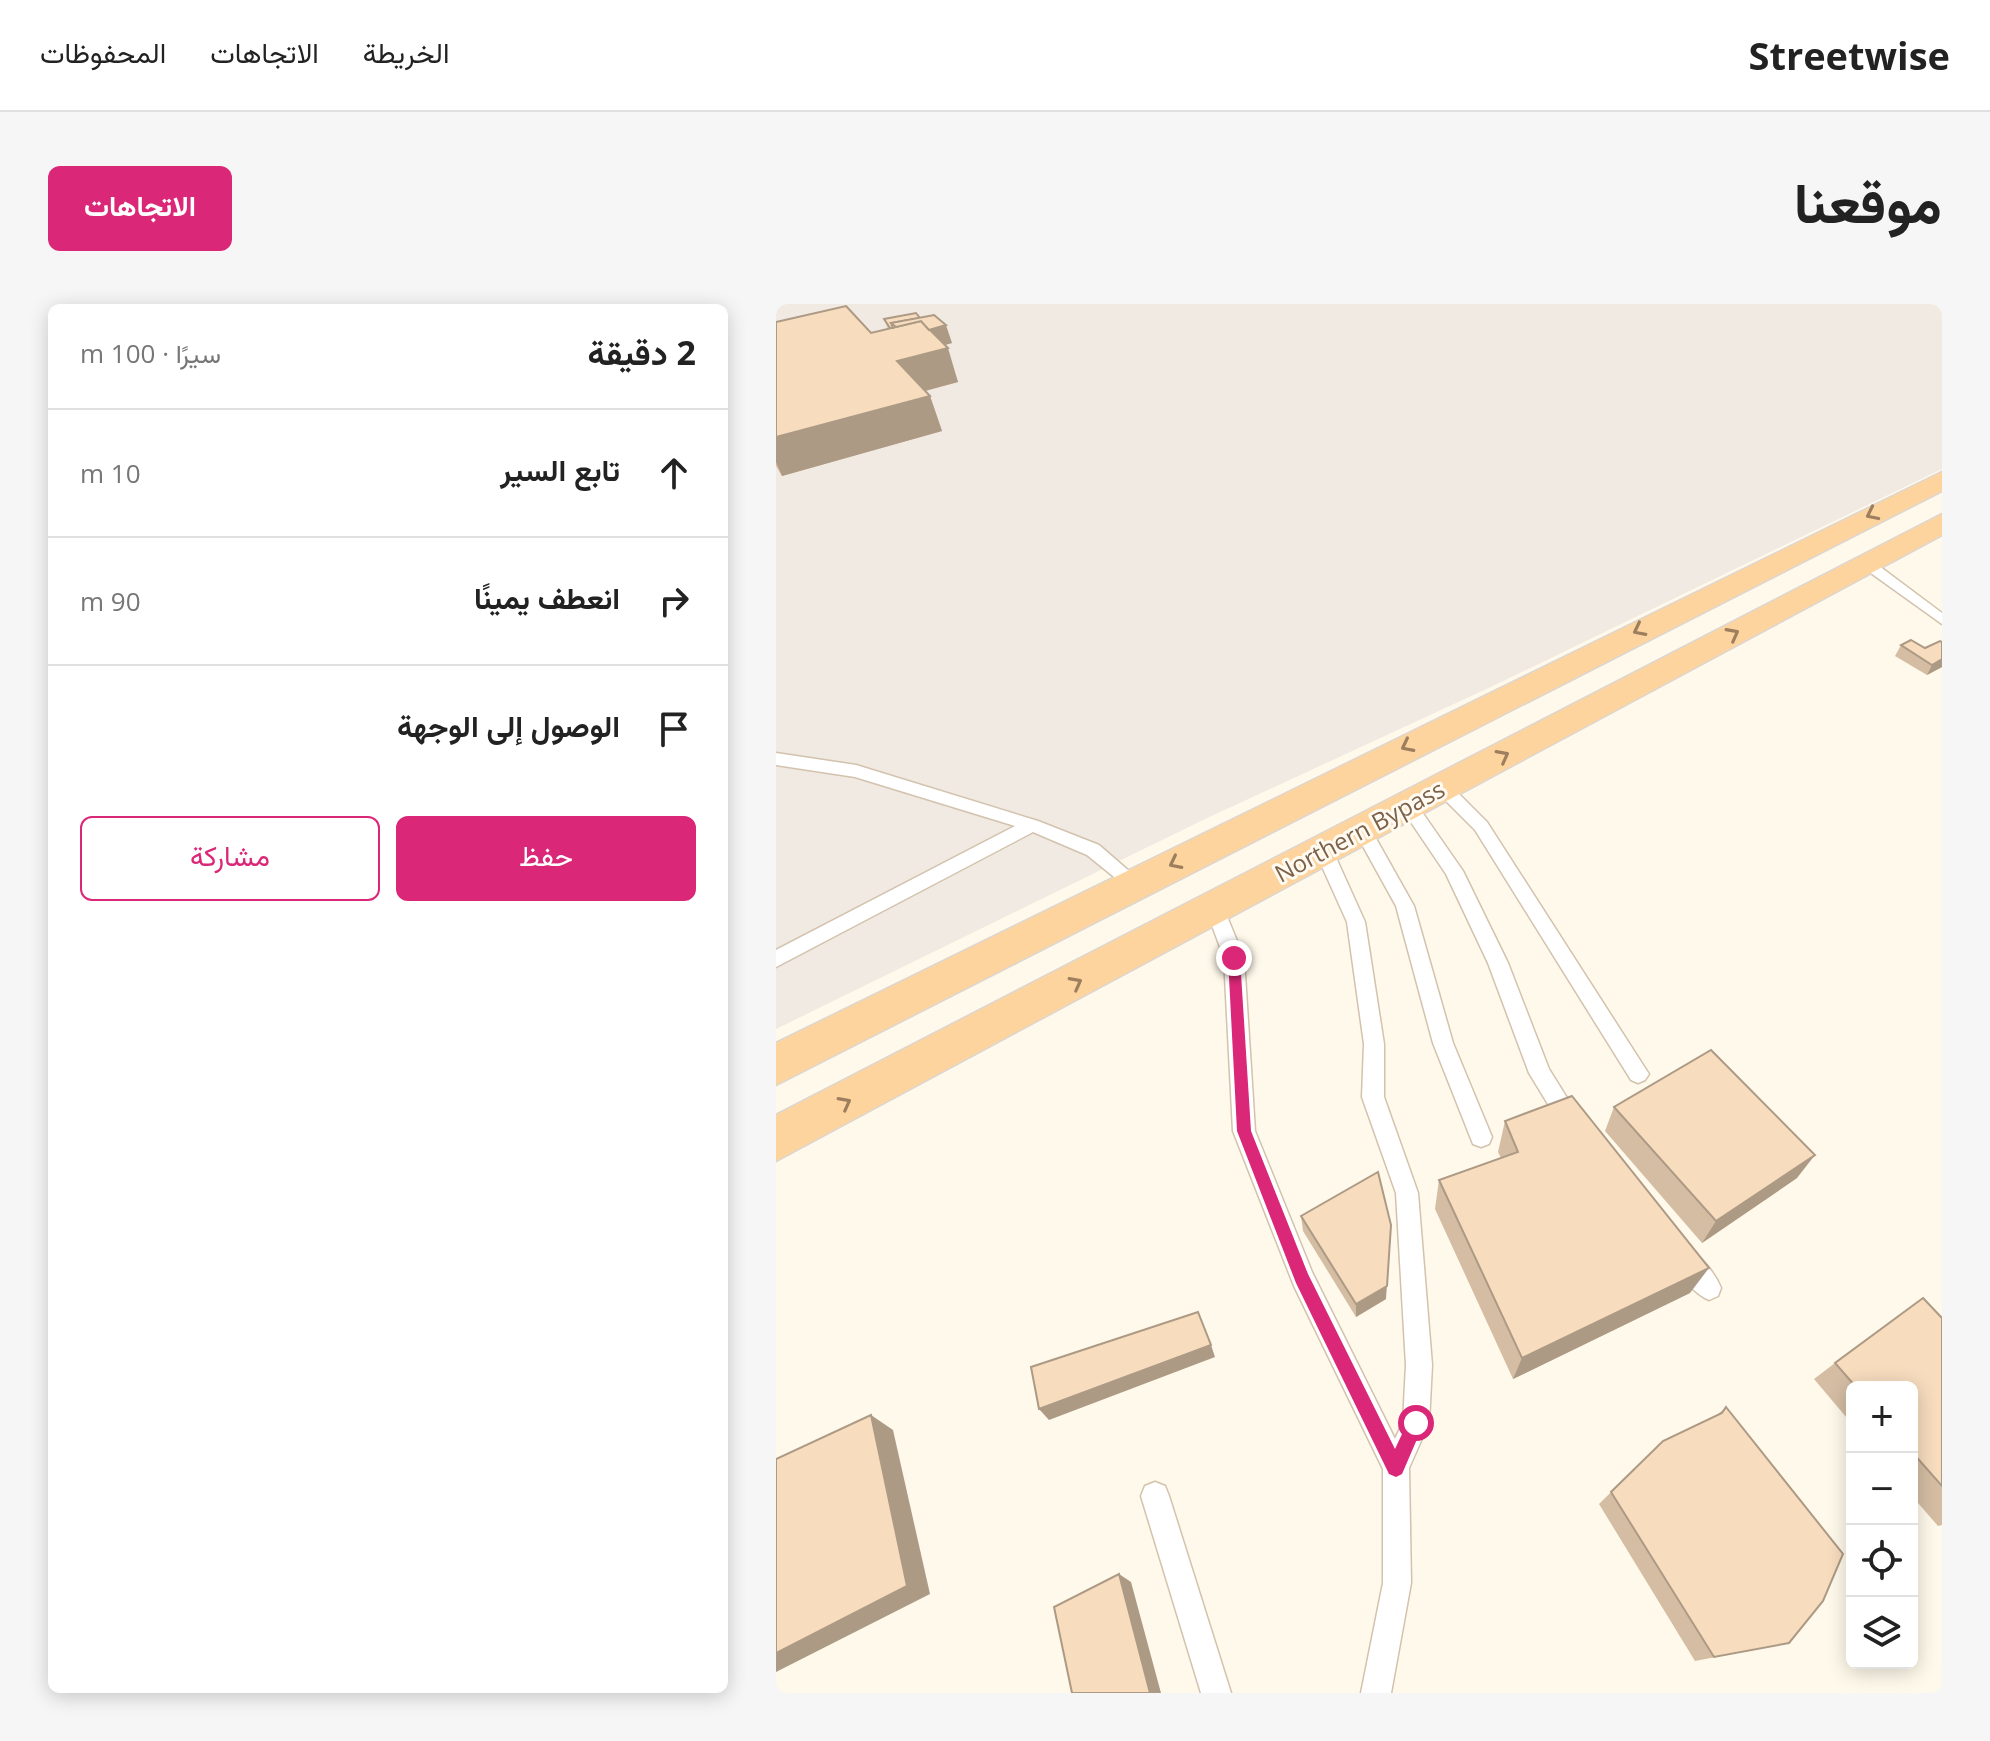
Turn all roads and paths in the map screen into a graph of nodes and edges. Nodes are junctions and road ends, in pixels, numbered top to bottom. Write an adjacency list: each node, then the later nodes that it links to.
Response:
1 (1942, 480): 11 (highway, one-way to 11)
2 (1942, 523): 3 (highway, Northern Bypass)
3 (1866, 563): 4 (lane); 6 (highway, Northern Bypass, one-way to 3)
4 (1942, 620)
5 (776, 759): 8 (lane)
6 (1443, 788): 7 (highway, Northern Bypass); 15 (lane)
7 (1409, 806): 9 (highway, Northern Bypass); 18 (lane)
8 (1032, 825): 11 (lane); 13 (lane)
9 (1363, 830): 10 (highway, Northern Bypass); 16 (lane)
10 (1324, 851): 12 (highway, Northern Bypass); 21 (lane)
11 (1135, 884): 14 (highway)
12 (1215, 909): 17 (highway, Northern Bypass, one-way to 12); 21 (lane)
13 (776, 959)
14 (776, 1065)
15 (1638, 1074)
16 (1481, 1137)
17 (776, 1139)
18 (1582, 1139)
19 (1670, 1242): 20 (lane)
20 (1709, 1288)
21 (1396, 1468): 24 (lane)
22 (1155, 1496): 23 (lane)
23 (1216, 1693)
24 (1376, 1693)

